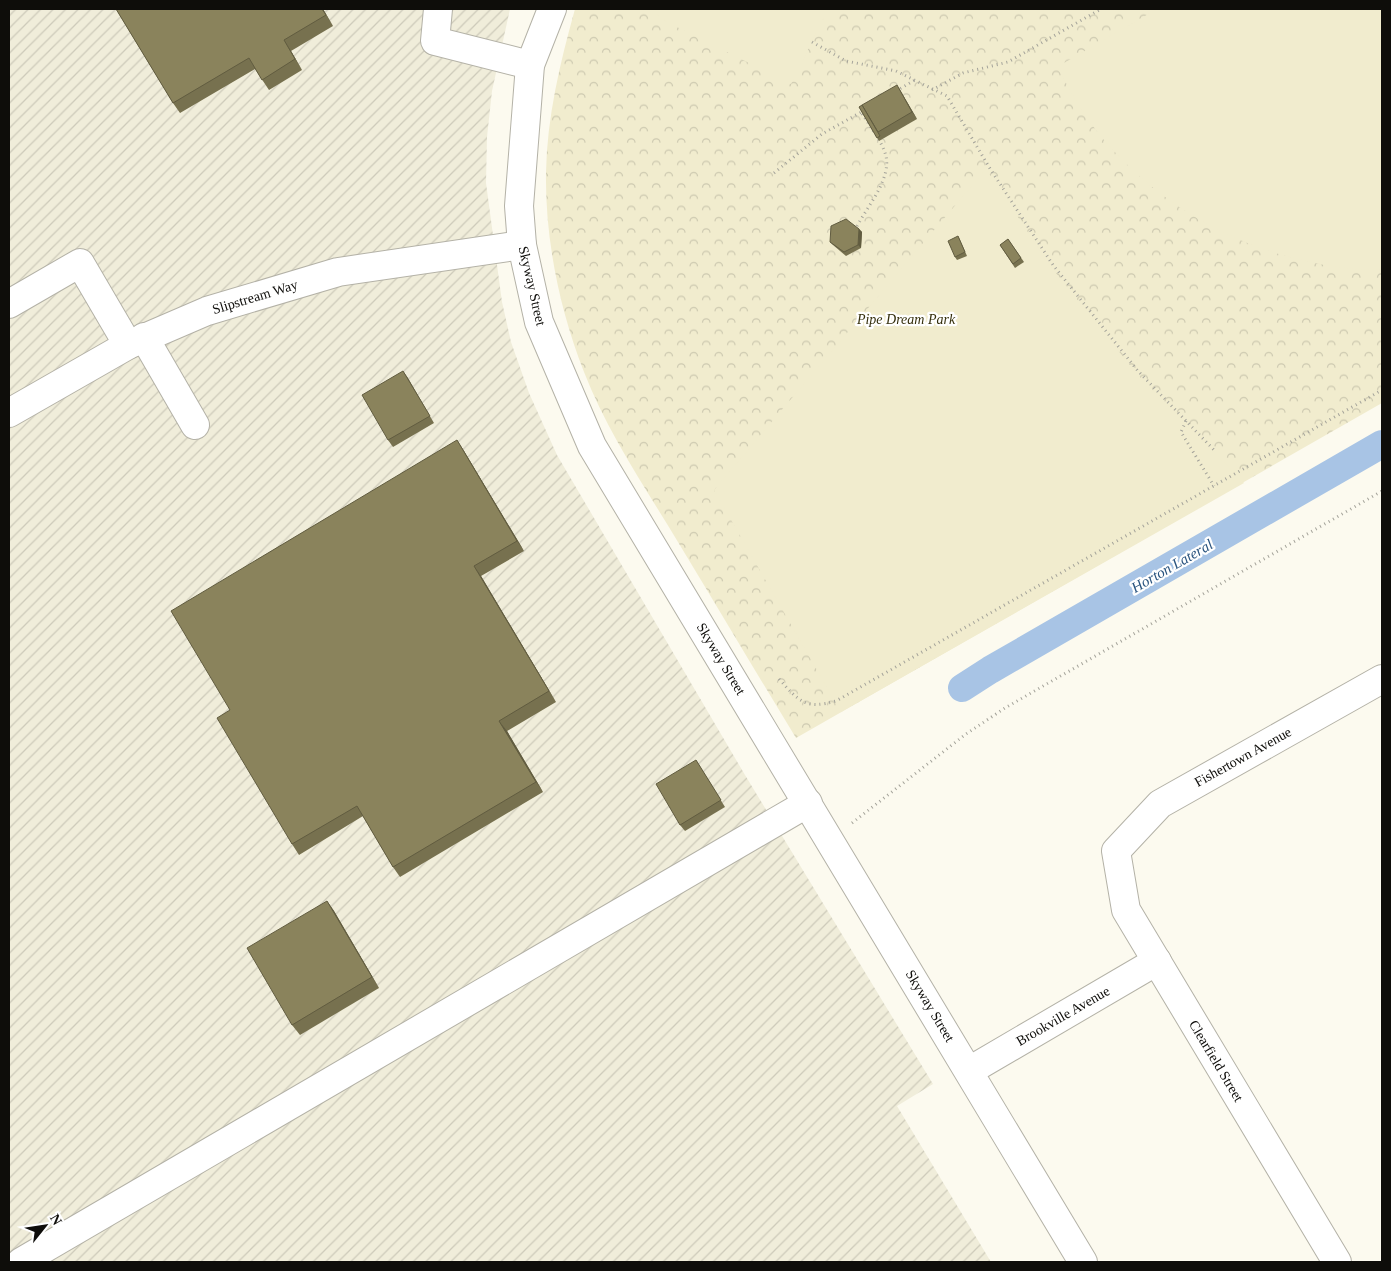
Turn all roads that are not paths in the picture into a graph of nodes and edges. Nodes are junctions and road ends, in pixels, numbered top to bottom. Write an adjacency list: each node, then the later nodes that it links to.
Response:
1 (438, 9): 3 (street)
2 (552, 9): 3 (street, Skyway Street)
3 (530, 65): 4 (street, Skyway Street)
4 (522, 245): 6 (street, Slipstream Way); 10 (street, Skyway Street)
5 (9, 304): 6 (street)
6 (136, 341): 7 (street, Slipstream Way); 8 (street)
7 (9, 413)
8 (195, 425)
9 (1382, 679): 11 (street, Fishertown Avenue)
10 (808, 803): 13 (street, Skyway Street); 14 (street)
11 (1116, 851): 12 (street, Clearfield Street)
12 (1157, 961): 13 (street, Brookville Avenue); 16 (street, Clearfield Street)
13 (968, 1071): 15 (street, Skyway Street)
14 (21, 1262)
15 (1083, 1262)
16 (1337, 1262)

